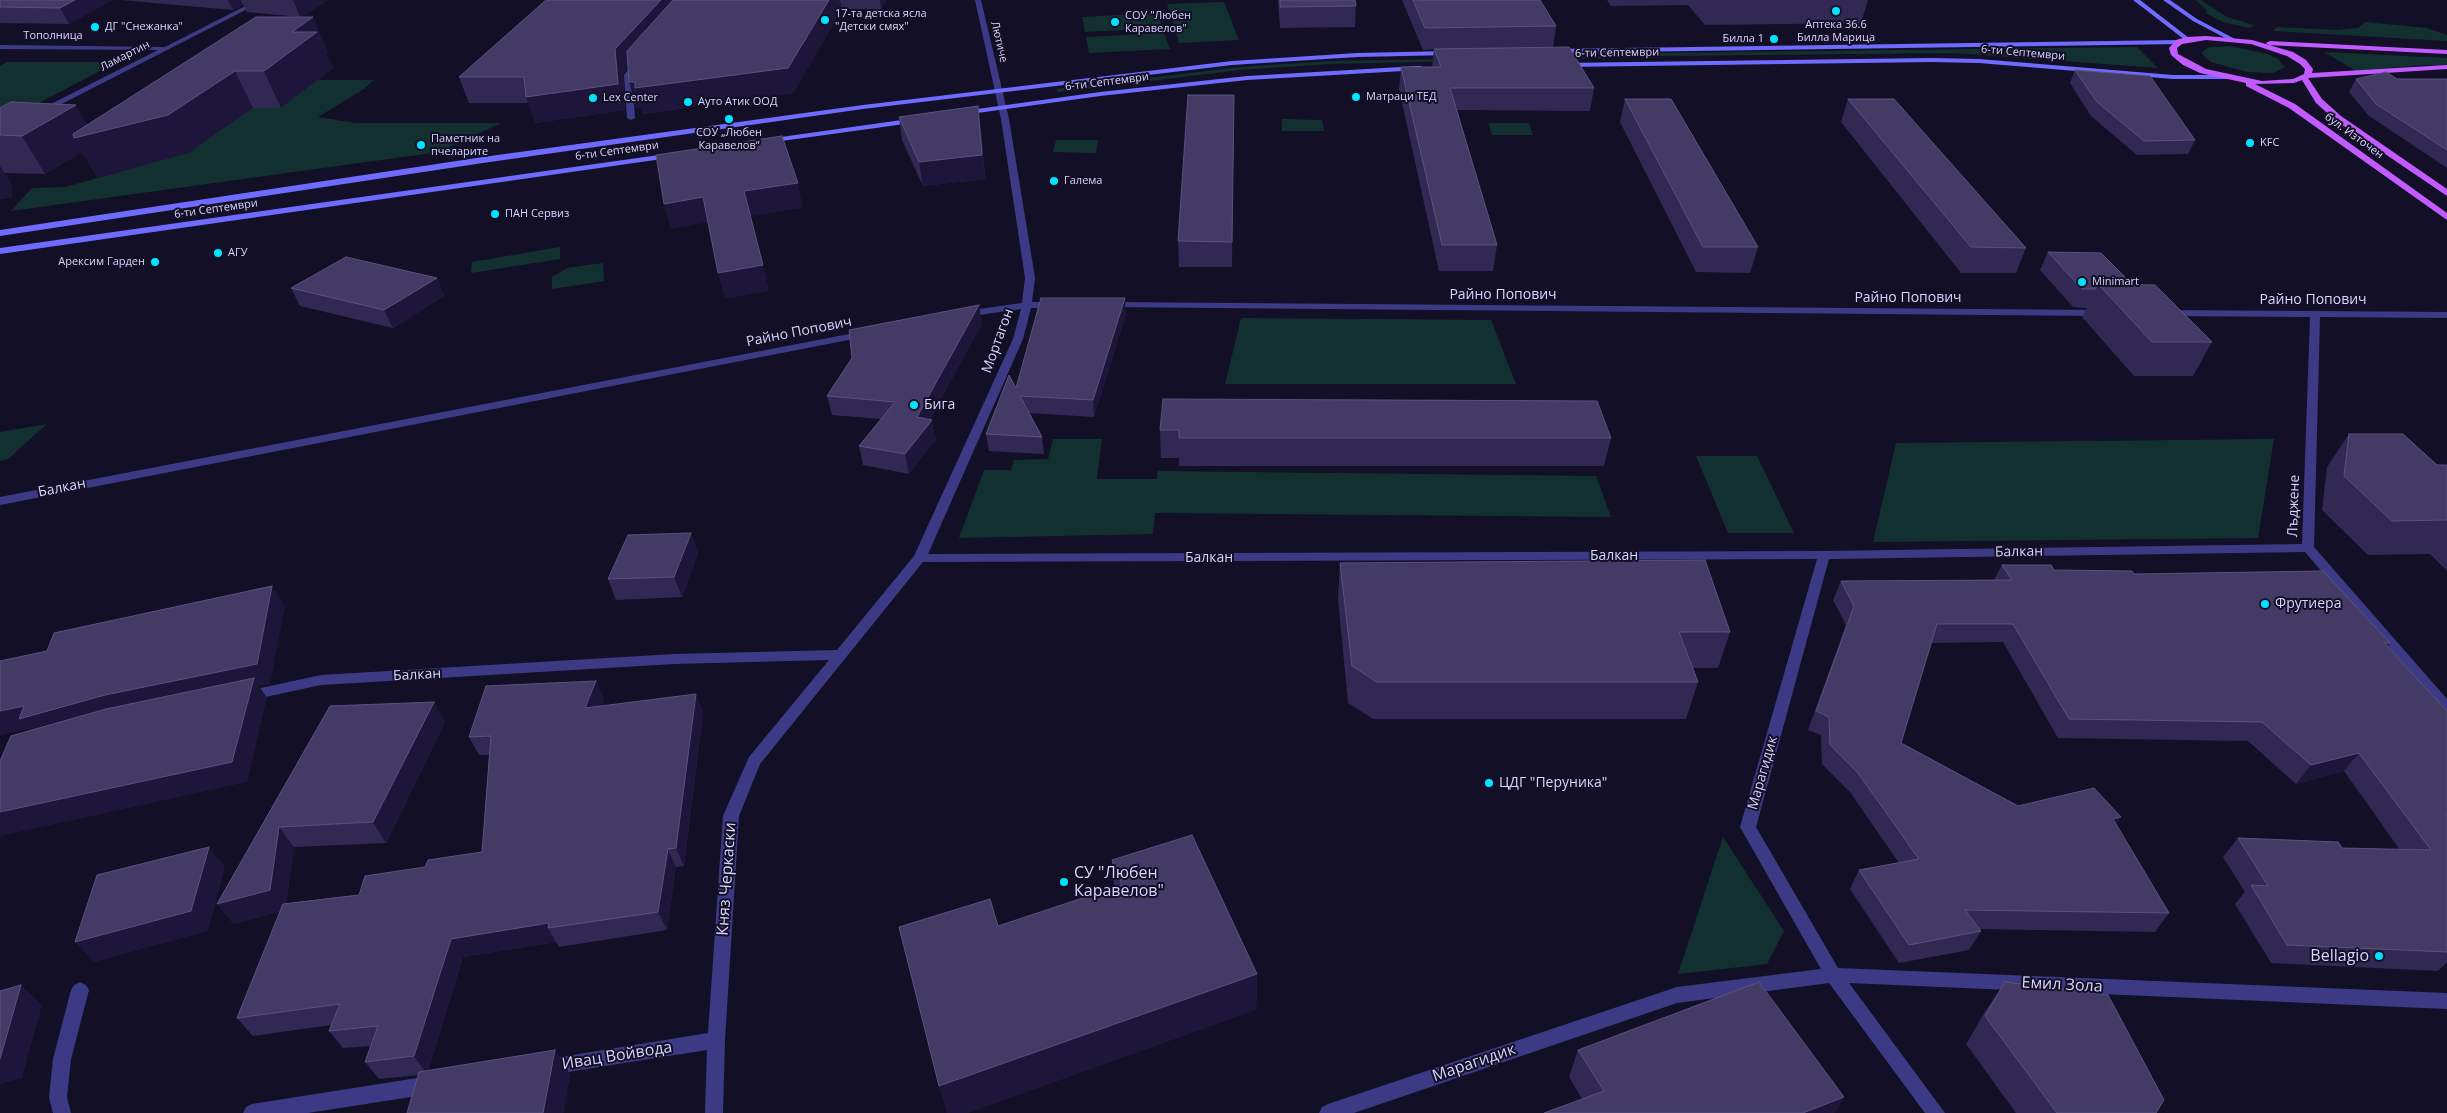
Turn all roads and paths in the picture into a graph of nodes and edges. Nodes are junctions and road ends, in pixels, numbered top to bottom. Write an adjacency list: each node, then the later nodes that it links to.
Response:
1 (262, 0): 10 (street, Ламартин)
2 (978, 0): 21 (street, Лютиче)
3 (2136, 0): 6 (main road)
4 (2166, 0): 5 (main road)
5 (2231, 39): 6 (main road, 6-ти Септември); 8 (main road, 6-ти Септември)
6 (2187, 40): 7 (main road, 6-ти Септември)
7 (2179, 42): 11 (main road, 6-ти Септември); 18 (main road, 6-ти Септември)
8 (2252, 42): 12 (main road, 6-ти Септември); 19 (main road, 6-ти Септември)
9 (0, 47): 10 (street, Тополница)
10 (166, 48): 23 (street, Ламартин)
11 (1543, 52)
12 (2447, 52)
13 (1456, 53): 21 (main road, 6-ти Септември)
14 (644, 57): 25 (street)
15 (1552, 65): 18 (main road, 6-ти Септември)
16 (1426, 67): 22 (main road, 6-ти Септември)
17 (2447, 67): 19 (main road, 6-ти Септември)
18 (2226, 77): 20 (main road, 6-ти Септември)
19 (2306, 77): 20 (main road, 6-ти Септември); 29 (main road, бул. Източен)
20 (2243, 80): 30 (main road, бул. Източен)
21 (998, 90): 22 (street, Мортагон); 31 (main road, 6-ти Септември)
22 (1002, 107): 24 (main road, 6-ти Септември); 33 (street, Мортагон)
23 (38, 114)
24 (951, 115)
25 (631, 118)
26 (926, 119): 27 (main road)
27 (759, 142)
28 (680, 154): 32 (main road, 6-ти Септември)
29 (2447, 192)
30 (2447, 217)
31 (0, 233)
32 (0, 251)
33 (1027, 305): 34 (street); 40 (street); 46 (street, Мортагон)
34 (1065, 305)
35 (1103, 305): 36 (street, Райно Попович)
36 (2109, 313)
37 (2158, 313): 38 (street, Райно Попович)
38 (2315, 314): 39 (street, Райно Попович); 44 (street, Лъджене)
39 (2447, 315)
40 (955, 316)
41 (878, 331): 42 (street, Райно Попович)
42 (567, 392): 43 (street, Балкан)
43 (0, 501)
44 (2308, 548): 45 (street, Балкан); 49 (street, Лъджене)
45 (1824, 555): 46 (street, Балкан); 50 (street, Марагидик)
46 (920, 558): 47 (street, Княз Черкаски)
47 (842, 655): 48 (street, Балкан); 54 (street, Княз Черкаски)
48 (234, 699)
49 (2447, 708)
50 (1833, 975): 52 (street, Емил Зола); 53 (street, Емил Зола); 61 (street, Марагидик)
51 (80, 990): 58 (street)
52 (1678, 994): 57 (street, Марагидик)
53 (2447, 1001)
54 (716, 1040): 55 (street, Ивац Войвода); 60 (street, Княз Черкаски)
55 (532, 1069)
56 (445, 1083): 59 (street)
57 (1334, 1112)
58 (62, 1113)
59 (252, 1113)
60 (714, 1113)
61 (1936, 1113)

